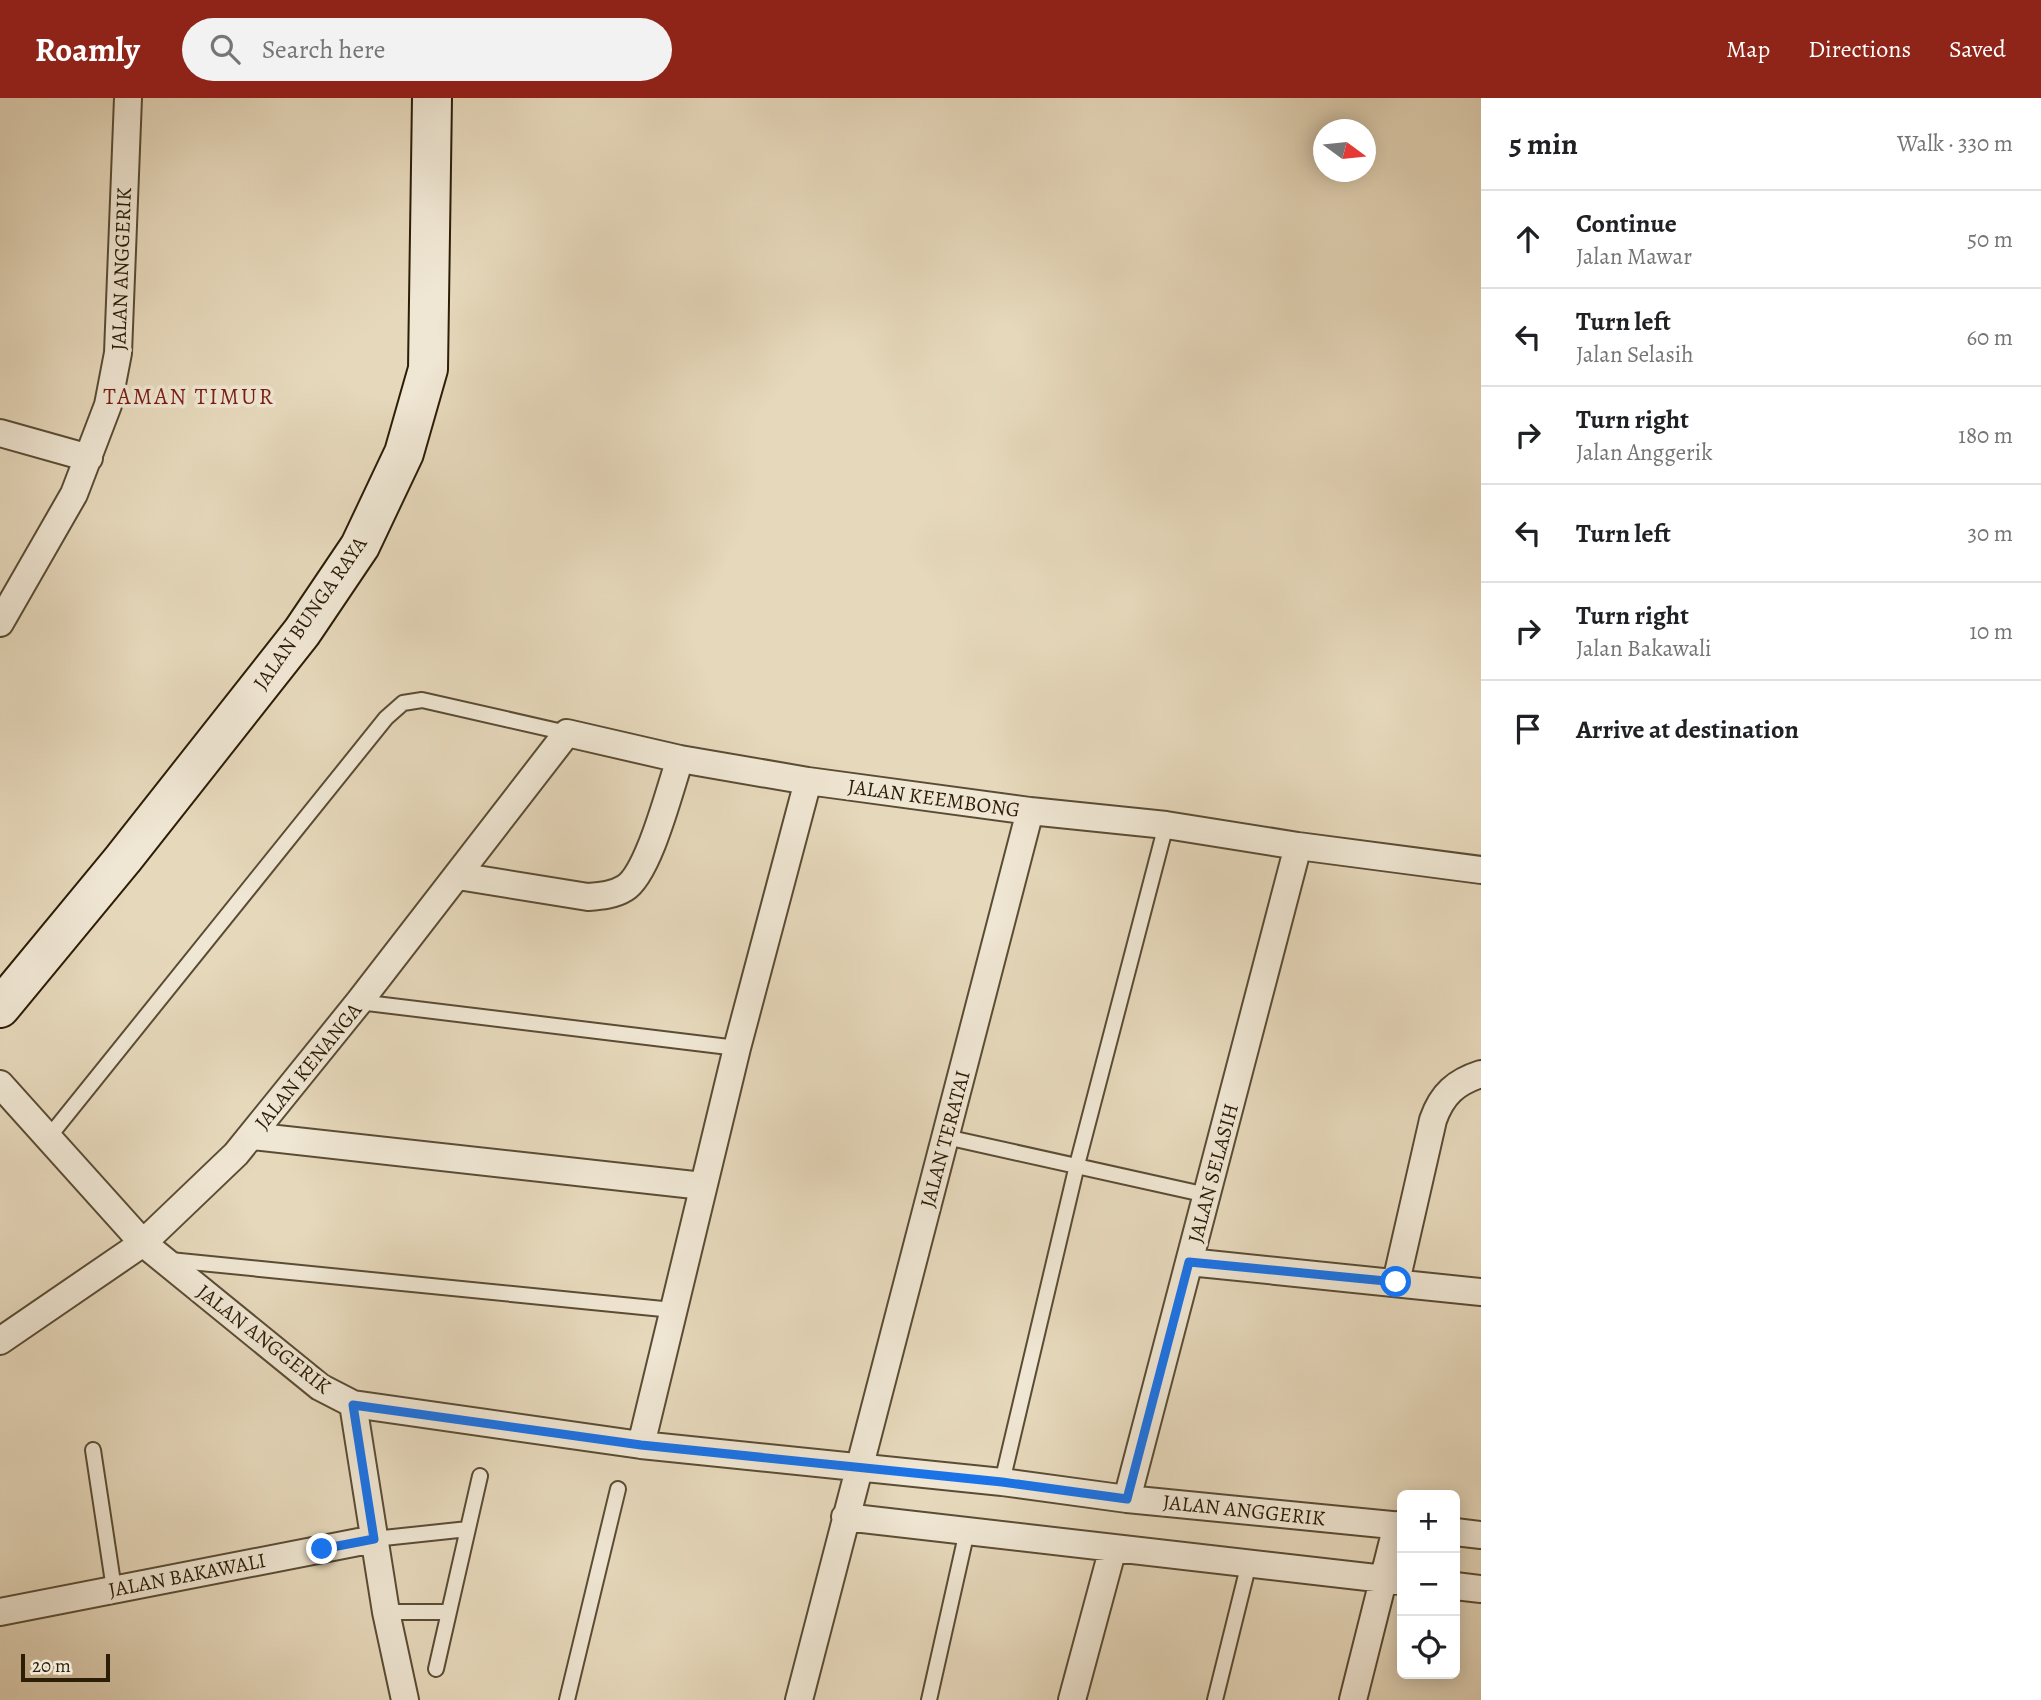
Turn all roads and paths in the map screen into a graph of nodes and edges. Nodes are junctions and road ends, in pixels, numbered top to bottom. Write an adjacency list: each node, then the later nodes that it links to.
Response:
1 (128, 98): 4 (street, JALAN ANGGERIK)
2 (432, 98): 15 (street, JALAN BUNGA RAYA)
3 (0, 433): 4 (street)
4 (89, 458): 5 (street, JALAN ANGGERIK)
5 (0, 623)
6 (567, 733): 7 (street, JALAN KEEMBONG); 13 (street); 21 (lane)
7 (680, 759): 8 (street, JALAN KEEMBONG); 13 (street)
8 (808, 781): 9 (street, JALAN KEEMBONG); 16 (street)
9 (1030, 811): 10 (street, JALAN KEEMBONG); 20 (street, JALAN TERATAI)
10 (1166, 825): 11 (street, JALAN KEEMBONG); 22 (lane)
11 (1298, 846): 12 (street, JALAN KEEMBONG); 24 (street, JALAN SELASIH)
12 (1481, 870)
13 (458, 876): 14 (street, JALAN KENANGA)
14 (359, 1002): 16 (lane); 19 (street, JALAN KENANGA)
15 (0, 1008)
16 (737, 1048): 23 (street)
17 (1481, 1073): 27 (street)
18 (0, 1084): 21 (street, JALAN ANGGERIK)
19 (252, 1136): 23 (street); 25 (street, JALAN KENANGA)
20 (946, 1136): 22 (lane); 34 (street, JALAN TERATAI)
21 (48, 1138): 25 (street, JALAN ANGGERIK)
22 (1077, 1165): 24 (lane); 36 (lane)
23 (703, 1186): 29 (street)
24 (1207, 1195): 26 (street, JALAN SELASIH)
25 (153, 1252): 29 (lane); 30 (street, JALAN KENANGA); 31 (street, JALAN ANGGERIK)
26 (1189, 1262): 27 (street); 38 (street, JALAN SELASIH)
27 (1396, 1282): 28 (street)
28 (1481, 1292)
29 (673, 1310): 32 (street)
30 (0, 1341)
31 (353, 1405): 32 (street, JALAN ANGGERIK); 45 (street)
32 (641, 1445): 34 (street, JALAN ANGGERIK)
33 (93, 1450): 52 (lane)
34 (858, 1466): 36 (street, JALAN ANGGERIK); 39 (street, JALAN TERATAI)
35 (480, 1476): 41 (lane)
36 (1002, 1482): 38 (street, JALAN ANGGERIK)
37 (618, 1489): 58 (lane)
38 (1127, 1499): 40 (street, JALAN ANGGERIK)
39 (845, 1517): 42 (street); 59 (street, JALAN TERATAI)
40 (1397, 1525)
41 (468, 1530): 45 (lane); 55 (lane)
42 (967, 1531): 46 (street); 60 (lane)
43 (1460, 1533): 44 (street)
44 (1481, 1535)
45 (374, 1539): 52 (street, JALAN BAKAWALI); 54 (street)
46 (1113, 1548): 48 (street); 61 (street)
47 (1397, 1552): 49 (street)
48 (1249, 1563): 49 (street); 62 (lane)
49 (1394, 1580): 63 (street)
50 (1460, 1587): 51 (street)
51 (1481, 1589)
52 (114, 1590): 53 (street, JALAN BAKAWALI)
53 (0, 1612)
54 (386, 1612): 55 (lane); 57 (street)
55 (449, 1612): 56 (lane)
56 (436, 1669)
57 (405, 1700)
58 (567, 1700)
59 (799, 1700)
60 (929, 1700)
61 (1072, 1700)
62 (1214, 1700)
63 (1353, 1700)

